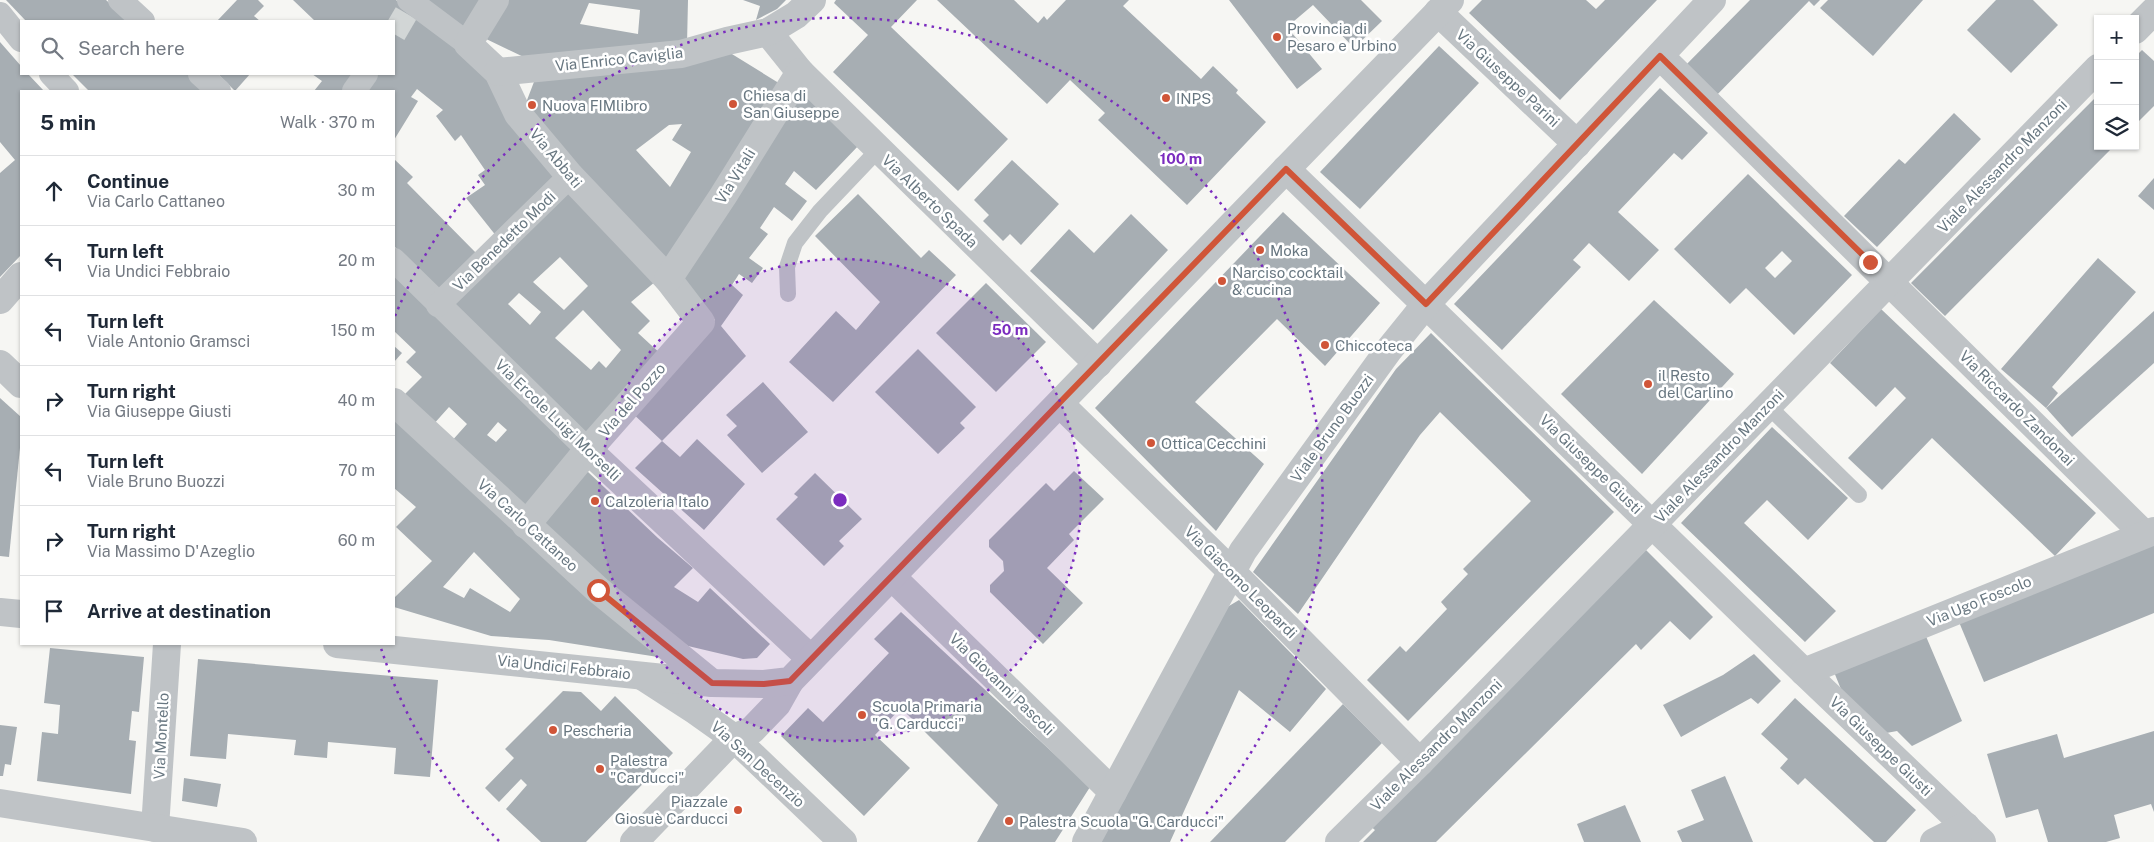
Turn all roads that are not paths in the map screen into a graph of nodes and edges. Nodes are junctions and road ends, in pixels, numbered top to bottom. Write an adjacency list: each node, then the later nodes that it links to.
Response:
1 (120, 0): 9 (street)
2 (495, 0): 13 (street)
3 (812, 0): 11 (street, Via Enrico Caviglia)
4 (1712, 0): 14 (street, Viale Bruno Buozzi)
5 (411, 5): 13 (street, Via Abbati)
6 (1444, 6): 24 (street, Via Giuseppe Parini); 26 (street)
7 (2154, 11): 10 (street)
8 (0, 14): 12 (street)
9 (142, 20)
10 (2139, 26)
11 (768, 32): 15 (street, Via Enrico Caviglia); 16 (street, Via Alberto Spada)
12 (20, 39)
13 (468, 44): 15 (street, Via Abbati)
14 (1660, 56): 24 (street, Viale Bruno Buozzi); 31 (street, Via Riccardo Zandonai)
15 (498, 72): 27 (street, Via Abbati)
16 (800, 72): 25 (street, Via Alberto Spada); 30 (street, Via Vitali)
17 (2094, 72): 31 (street, Viale Alessandro Manzoni)
18 (52, 75): 21 (street)
19 (201, 75): 22 (street)
20 (365, 75): 23 (street)
21 (66, 90)
22 (218, 90)
23 (355, 90)
24 (1577, 144): 34 (street, Viale Bruno Buozzi)
25 (878, 150): 32 (lane); 38 (street, Via Alberto Spada)
26 (1286, 169): 34 (street, Via Giuseppe Giusti); 38 (street)
27 (570, 176): 30 (street, Via Abbati); 35 (street, Via Benedetto Modi)
28 (395, 261): 35 (street, Via Ercole Luigi Morselli)
29 (20, 277): 33 (street)
30 (668, 279): 36 (street, Via Abbati)
31 (1889, 281): 42 (street, Viale Alessandro Manzoni); 47 (street, Via Riccardo Zandonai)
32 (788, 294)
33 (0, 300)
34 (1426, 304): 45 (street, Via Giuseppe Giusti); 48 (street, Viale Bruno Buozzi)
35 (438, 305): 43 (street, Via Ercole Luigi Morselli)
36 (701, 322): 43 (street, Via del Pozzo)
37 (0, 364): 39 (street)
38 (1098, 364): 41 (street)
39 (20, 383)
40 (395, 403): 46 (street, Via Carlo Cattaneo)
41 (1060, 404): 48 (street, Via Giacomo Leopardi); 49 (street)
42 (1768, 406): 44 (lane); 45 (street, Viale Alessandro Manzoni)
43 (588, 450): 46 (street, Via del Pozzo); 54 (street, Via Ercole Luigi Morselli)
44 (1859, 495)
45 (1653, 524): 55 (street, Via Giuseppe Giusti); 60 (street, Viale Alessandro Manzoni)
46 (526, 525): 58 (street, Via Carlo Cattaneo)
47 (2149, 533): 55 (street, Via Ugo Foscolo)
48 (1231, 571): 60 (street, Via Giacomo Leopardi); 61 (street, Viale Bruno Buozzi)
49 (892, 577): 54 (street); 61 (street, Via Giovanni Pascoli)
50 (0, 612): 51 (street)
51 (20, 614)
52 (167, 645): 63 (street, Via Montello)
53 (347, 645): 56 (street, Via Undici Febbraio)
54 (811, 659): 57 (street)
55 (1804, 672): 64 (street, Via Giuseppe Giusti)
56 (642, 676): 58 (street, Via Undici Febbraio); 59 (street, Via San Decenzio)
57 (790, 681): 58 (street, Via Undici Febbraio); 59 (street)
58 (712, 683)
59 (734, 738): 66 (street); 67 (street, Via San Decenzio)
60 (1420, 762): 69 (street, Viale Alessandro Manzoni)
61 (1113, 792): 68 (street, Viale Bruno Buozzi)
62 (0, 803): 63 (street)
63 (155, 828): 65 (street)
64 (1974, 834): 70 (street)
65 (243, 842)
66 (634, 842)
67 (843, 842)
68 (1086, 842)
69 (1339, 842)
70 (1934, 842)

